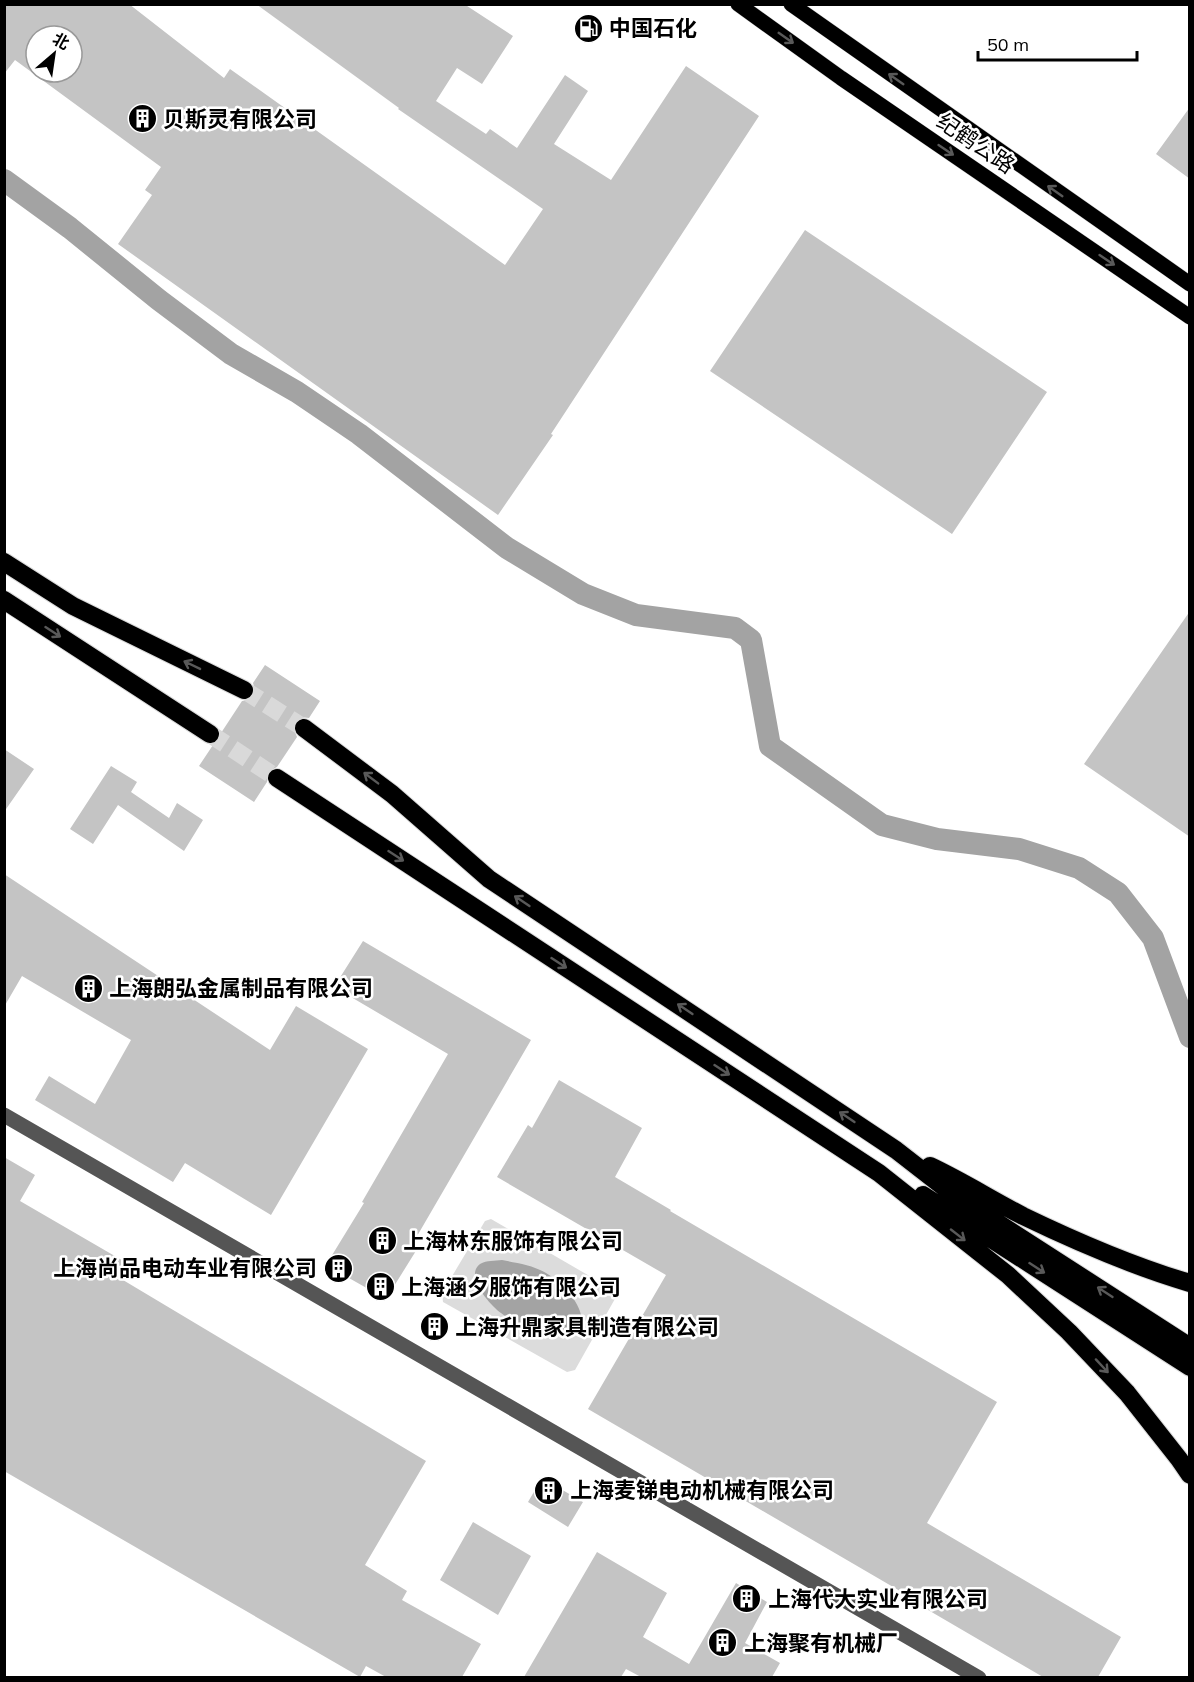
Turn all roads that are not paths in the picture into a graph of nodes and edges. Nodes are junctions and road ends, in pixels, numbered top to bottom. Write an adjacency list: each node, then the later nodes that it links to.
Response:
1 (738, 4): 4 (main road, 纪鹤公路, one-way to 4)
2 (791, 4): 3 (main road, 纪鹤公路, one-way to 2)
3 (1190, 284)
4 (1190, 317)
5 (4, 562): 7 (highway, one-way to 5)
6 (4, 600): 9 (highway, one-way to 9)
7 (244, 690)
8 (304, 728): 12 (highway, one-way to 8)
9 (210, 734)
10 (277, 778): 13 (highway, one-way to 13)
11 (4, 1115): 18 (street)
12 (896, 1150): 14 (highway); 15 (highway, one-way to 12)
13 (879, 1173): 16 (highway, one-way to 16); 17 (highway, one-way to 17)
14 (1190, 1283)
15 (1190, 1347)
16 (1190, 1367)
17 (1190, 1475)
18 (979, 1677)

